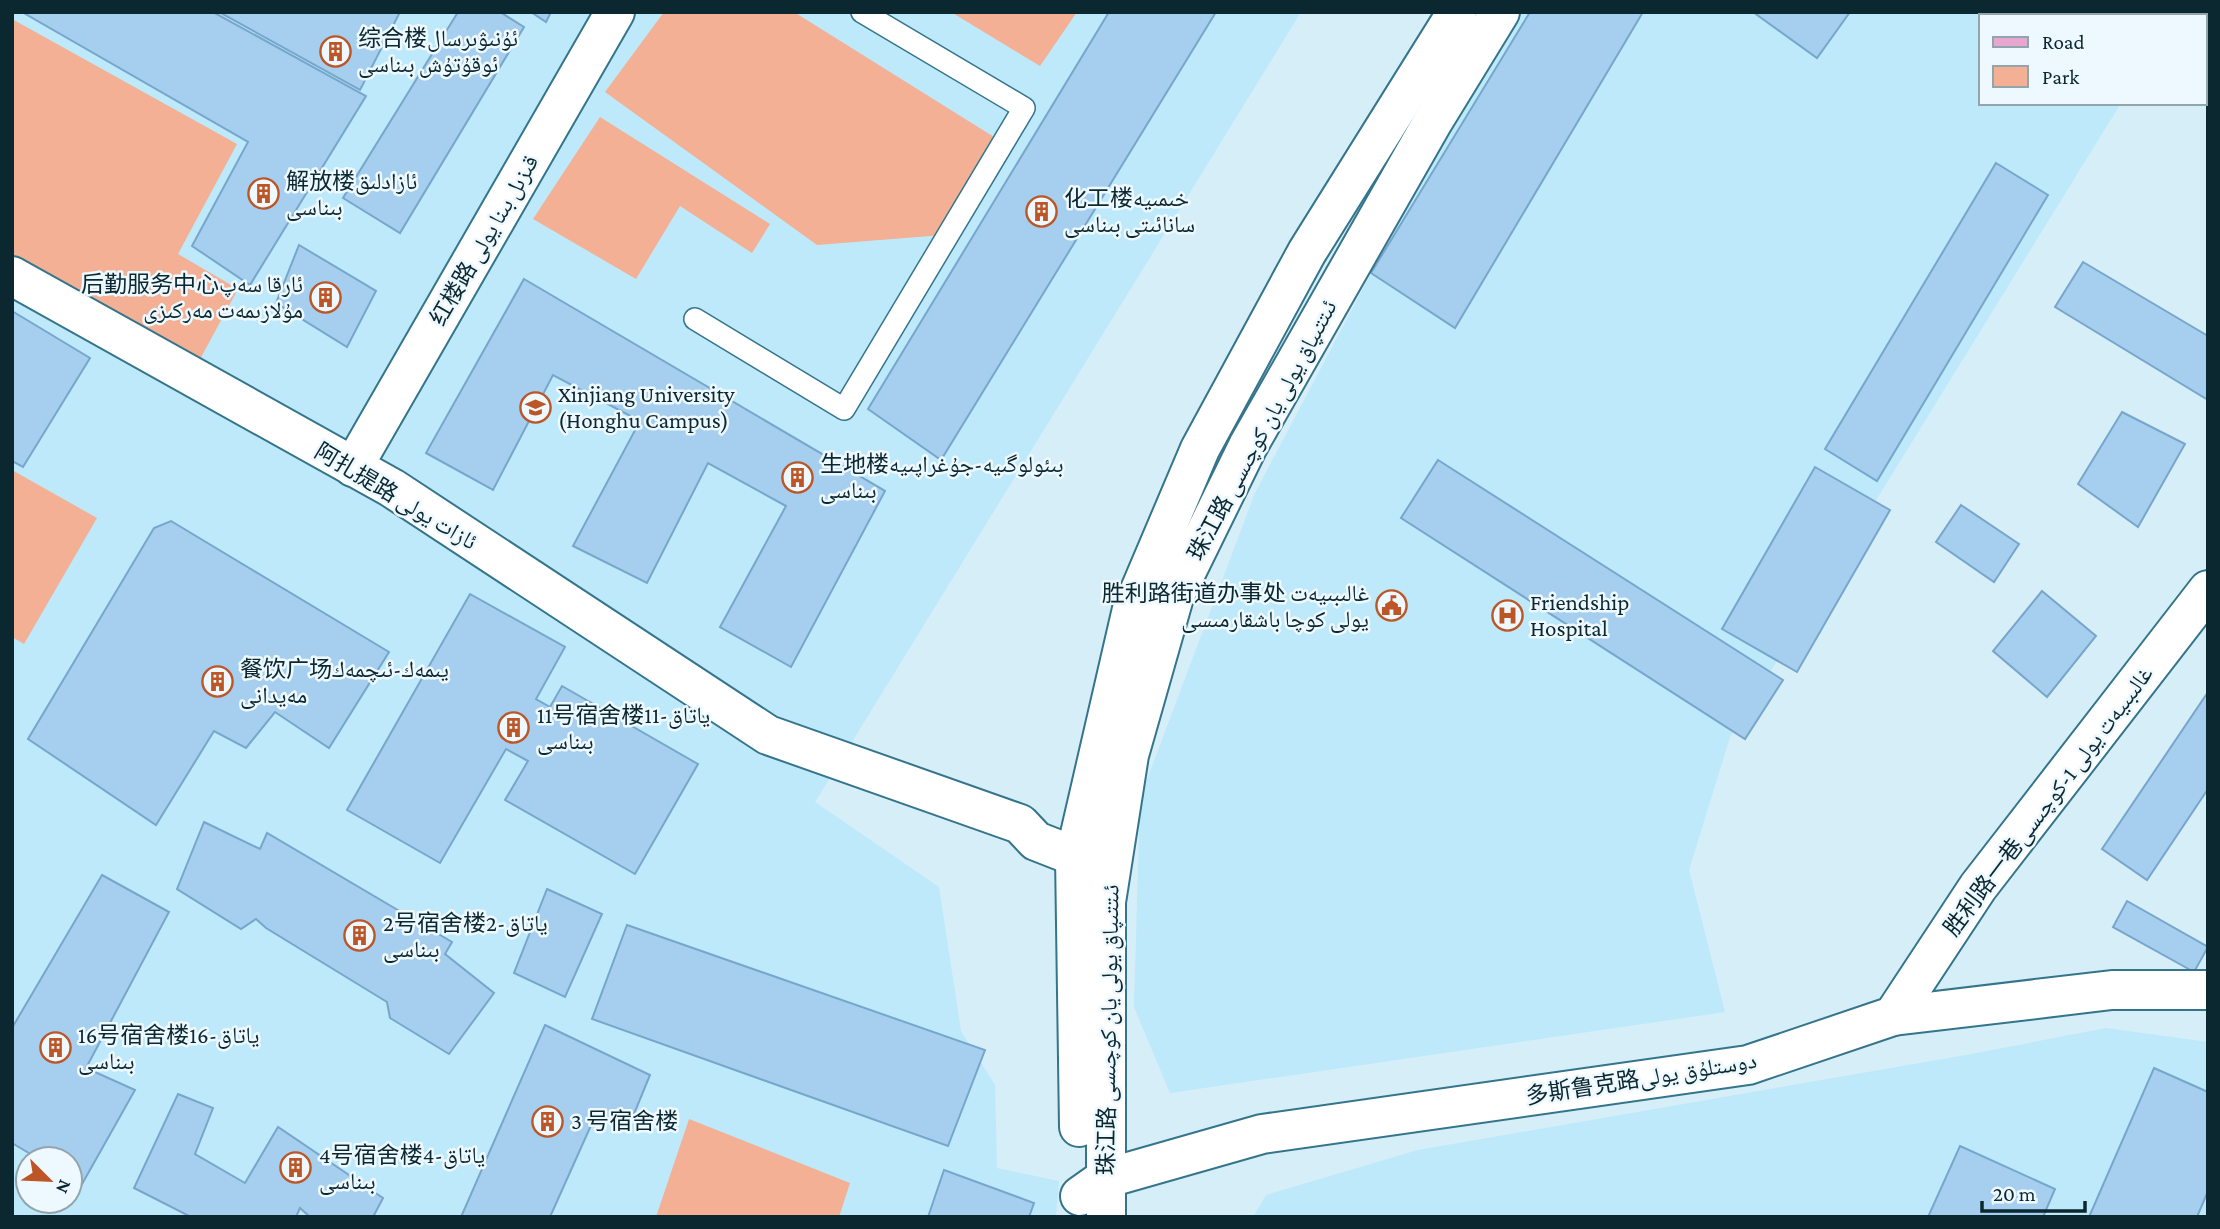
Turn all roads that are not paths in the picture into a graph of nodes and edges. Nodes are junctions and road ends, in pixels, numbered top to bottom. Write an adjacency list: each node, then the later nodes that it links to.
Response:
1 (615, 12): 7 (street, 红楼路 قىزىل بىنا يولى)
2 (862, 12): 6 (lane)
3 (1457, 12): 9 (street, 珠江路 ئىتتىپاق يولى يان كوچىسى)
4 (1500, 12): 12 (street, 珠江路 ئىتتىپاق يولى يان كوچىسى)
5 (12, 276): 7 (street, 阿扎提路 ئازات يولى)
6 (695, 320)
7 (353, 467): 9 (street, 阿扎提路 ئازات يولى)
8 (2208, 590): 11 (street, 胜利路一巷غالىبىيەت يولى 1-كوچىسى)
9 (1078, 858): 12 (street, 珠江路 ئىتتىپاق يولى يان كوچىسى)
10 (2208, 990): 11 (street, 多斯鲁克路دوستلۇق يولى)
11 (1893, 1016): 12 (street, 多斯鲁克路دوستلۇق يولى)
12 (1094, 1202)

